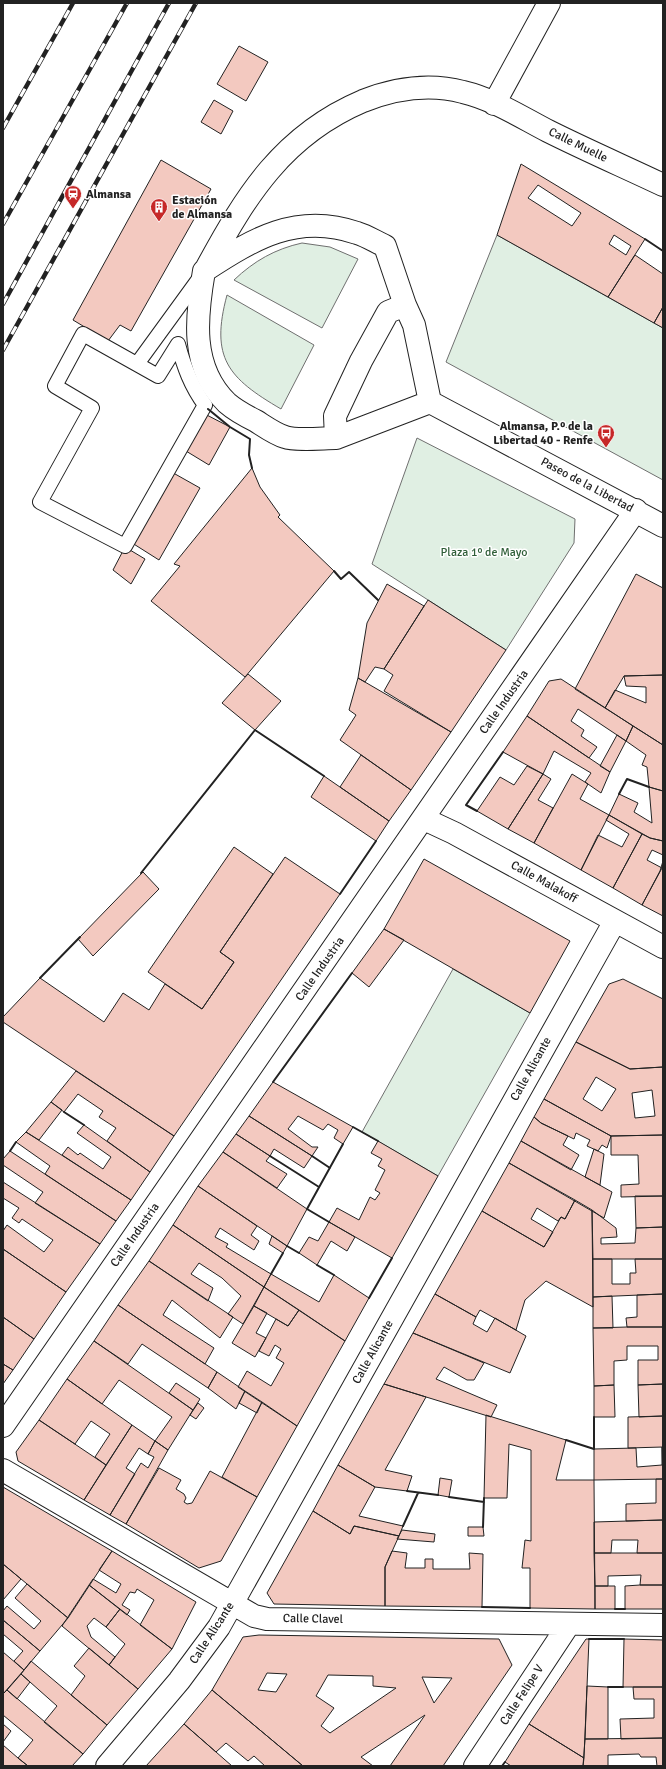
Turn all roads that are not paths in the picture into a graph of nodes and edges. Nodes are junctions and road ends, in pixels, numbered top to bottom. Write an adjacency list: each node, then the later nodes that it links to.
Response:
1 (549, 3): 2 (street)
2 (494, 104): 3 (street, Calle Muelle); 4 (street, Calle Muelle)
3 (663, 185)
4 (204, 271): 5 (street); 6 (lane); 8 (street)
5 (405, 306): 7 (street); 8 (street)
6 (138, 364): 6 (lane)
7 (430, 402): 8 (street); 9 (street, Paseo de la Libertad)
8 (336, 438)
9 (636, 510): 10 (street, Paseo de la Libertad); 11 (street, Calle Industria)
10 (663, 526)
11 (424, 819): 12 (street, Calle Malakoff); 14 (street, Calle Industria)
12 (615, 921): 13 (street, Calle Malakoff); 16 (street, Calle Alicante)
13 (663, 947)
14 (3, 1426)
15 (3, 1470): 16 (street, Calle Clavel)
16 (231, 1604): 17 (street, Calle Clavel); 19 (street, Calle Alicante)
17 (569, 1624): 18 (street, Calle Clavel); 20 (street, Calle Felipe V)
18 (663, 1625)
19 (107, 1766)
20 (475, 1766)

